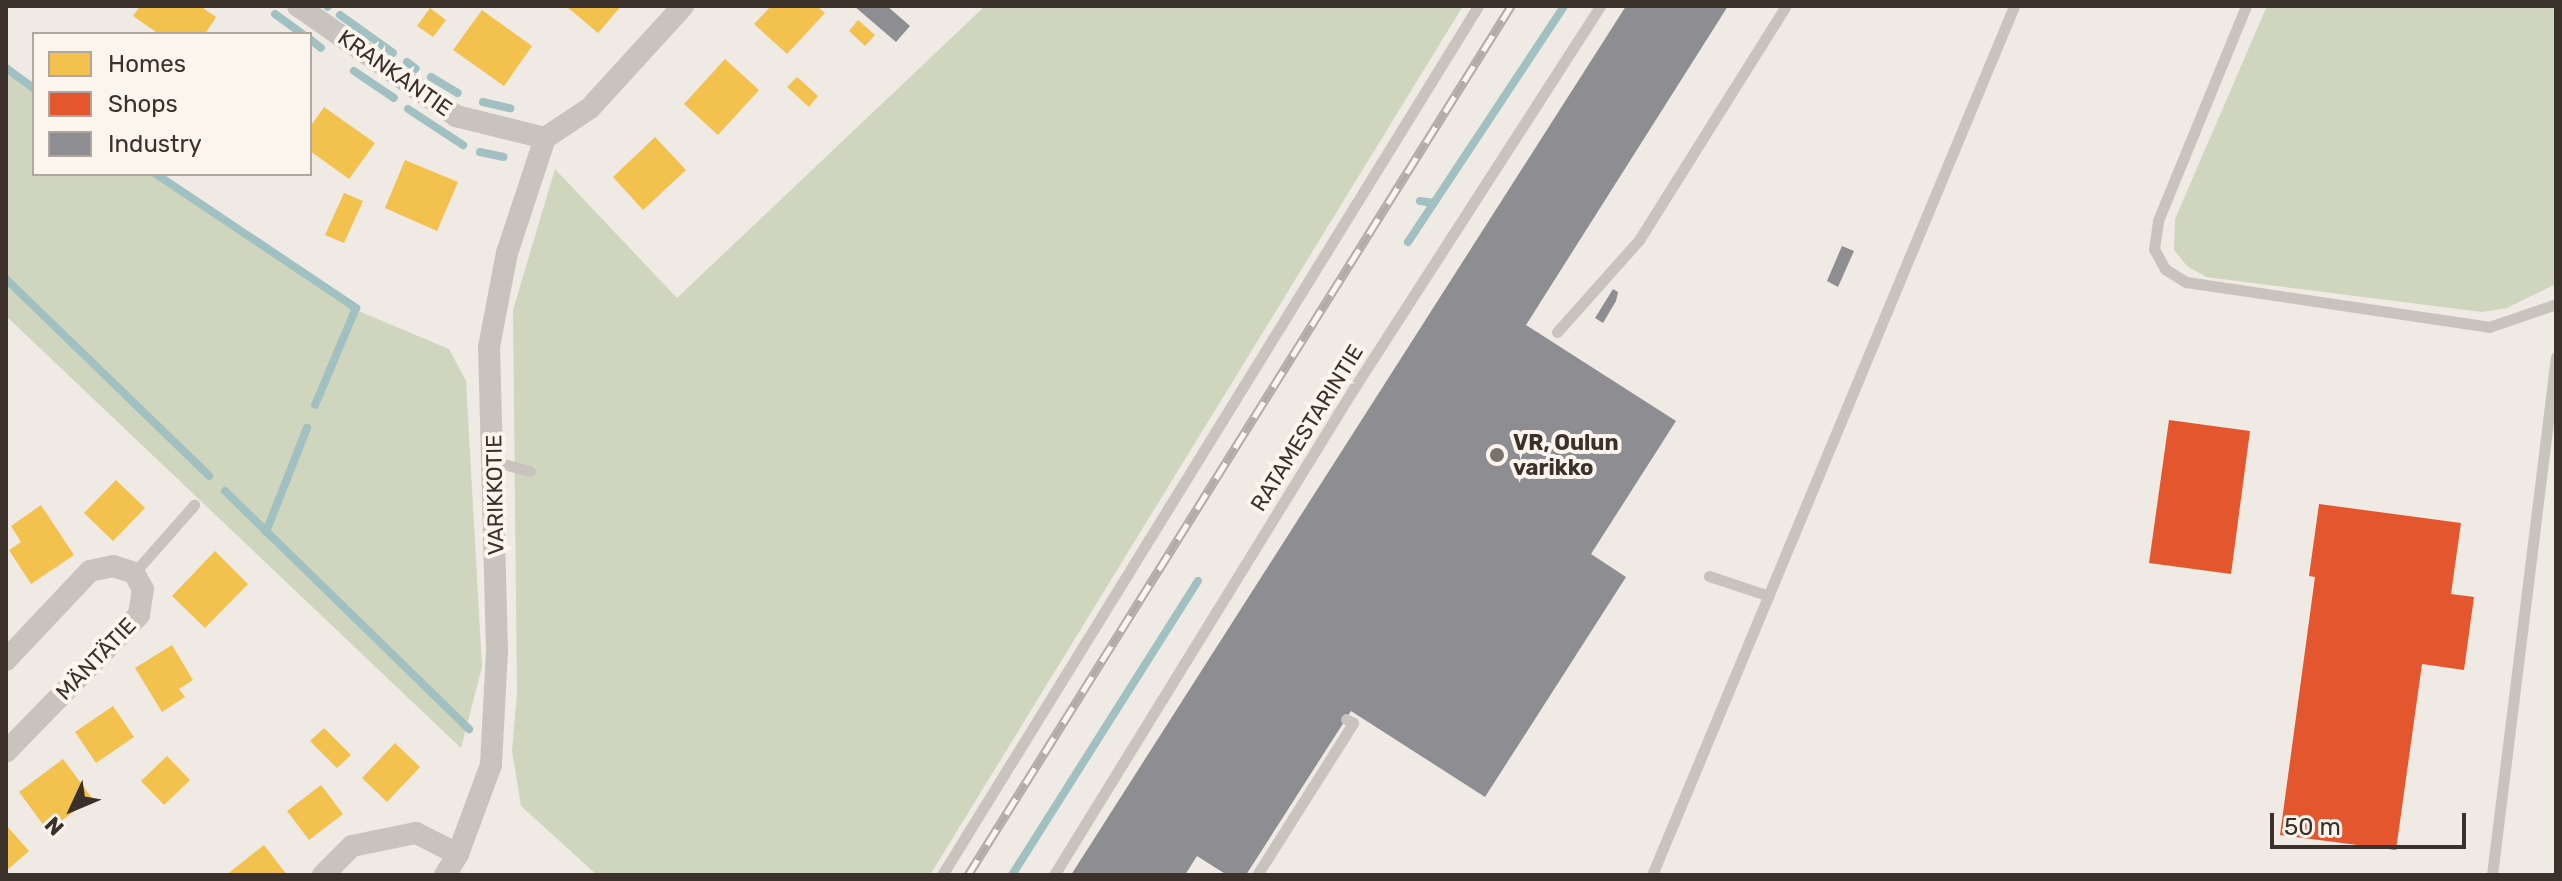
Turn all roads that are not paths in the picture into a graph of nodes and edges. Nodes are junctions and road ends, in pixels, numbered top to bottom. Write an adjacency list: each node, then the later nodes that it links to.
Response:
1 (298, 6): 8 (street, KRANKANTIE)
2 (683, 6): 8 (street)
3 (1478, 6): 24 (lane)
4 (1600, 6): 25 (lane, RATAMESTARINTIE)
5 (1786, 6): 10 (lane)
6 (2014, 6): 17 (lane)
7 (2246, 6): 9 (lane)
8 (545, 138): 12 (street, VARIKKOTIE)
9 (2556, 304)
10 (1557, 332)
11 (2556, 357): 28 (lane)
12 (496, 462): 13 (lane); 21 (street, VARIKKOTIE)
13 (530, 471)
14 (194, 505): 15 (lane)
15 (134, 573): 18 (street); 20 (street, MÄNTÄTIE)
16 (1709, 576): 17 (lane)
17 (1769, 596): 27 (lane)
18 (6, 660)
19 (1346, 719): 26 (lane)
20 (6, 752)
21 (458, 854): 22 (street); 23 (street, VARIKKOTIE)
22 (323, 875)
23 (445, 875)
24 (942, 875)
25 (1054, 875)
26 (1257, 875)
27 (1652, 875)
28 (2492, 875)

